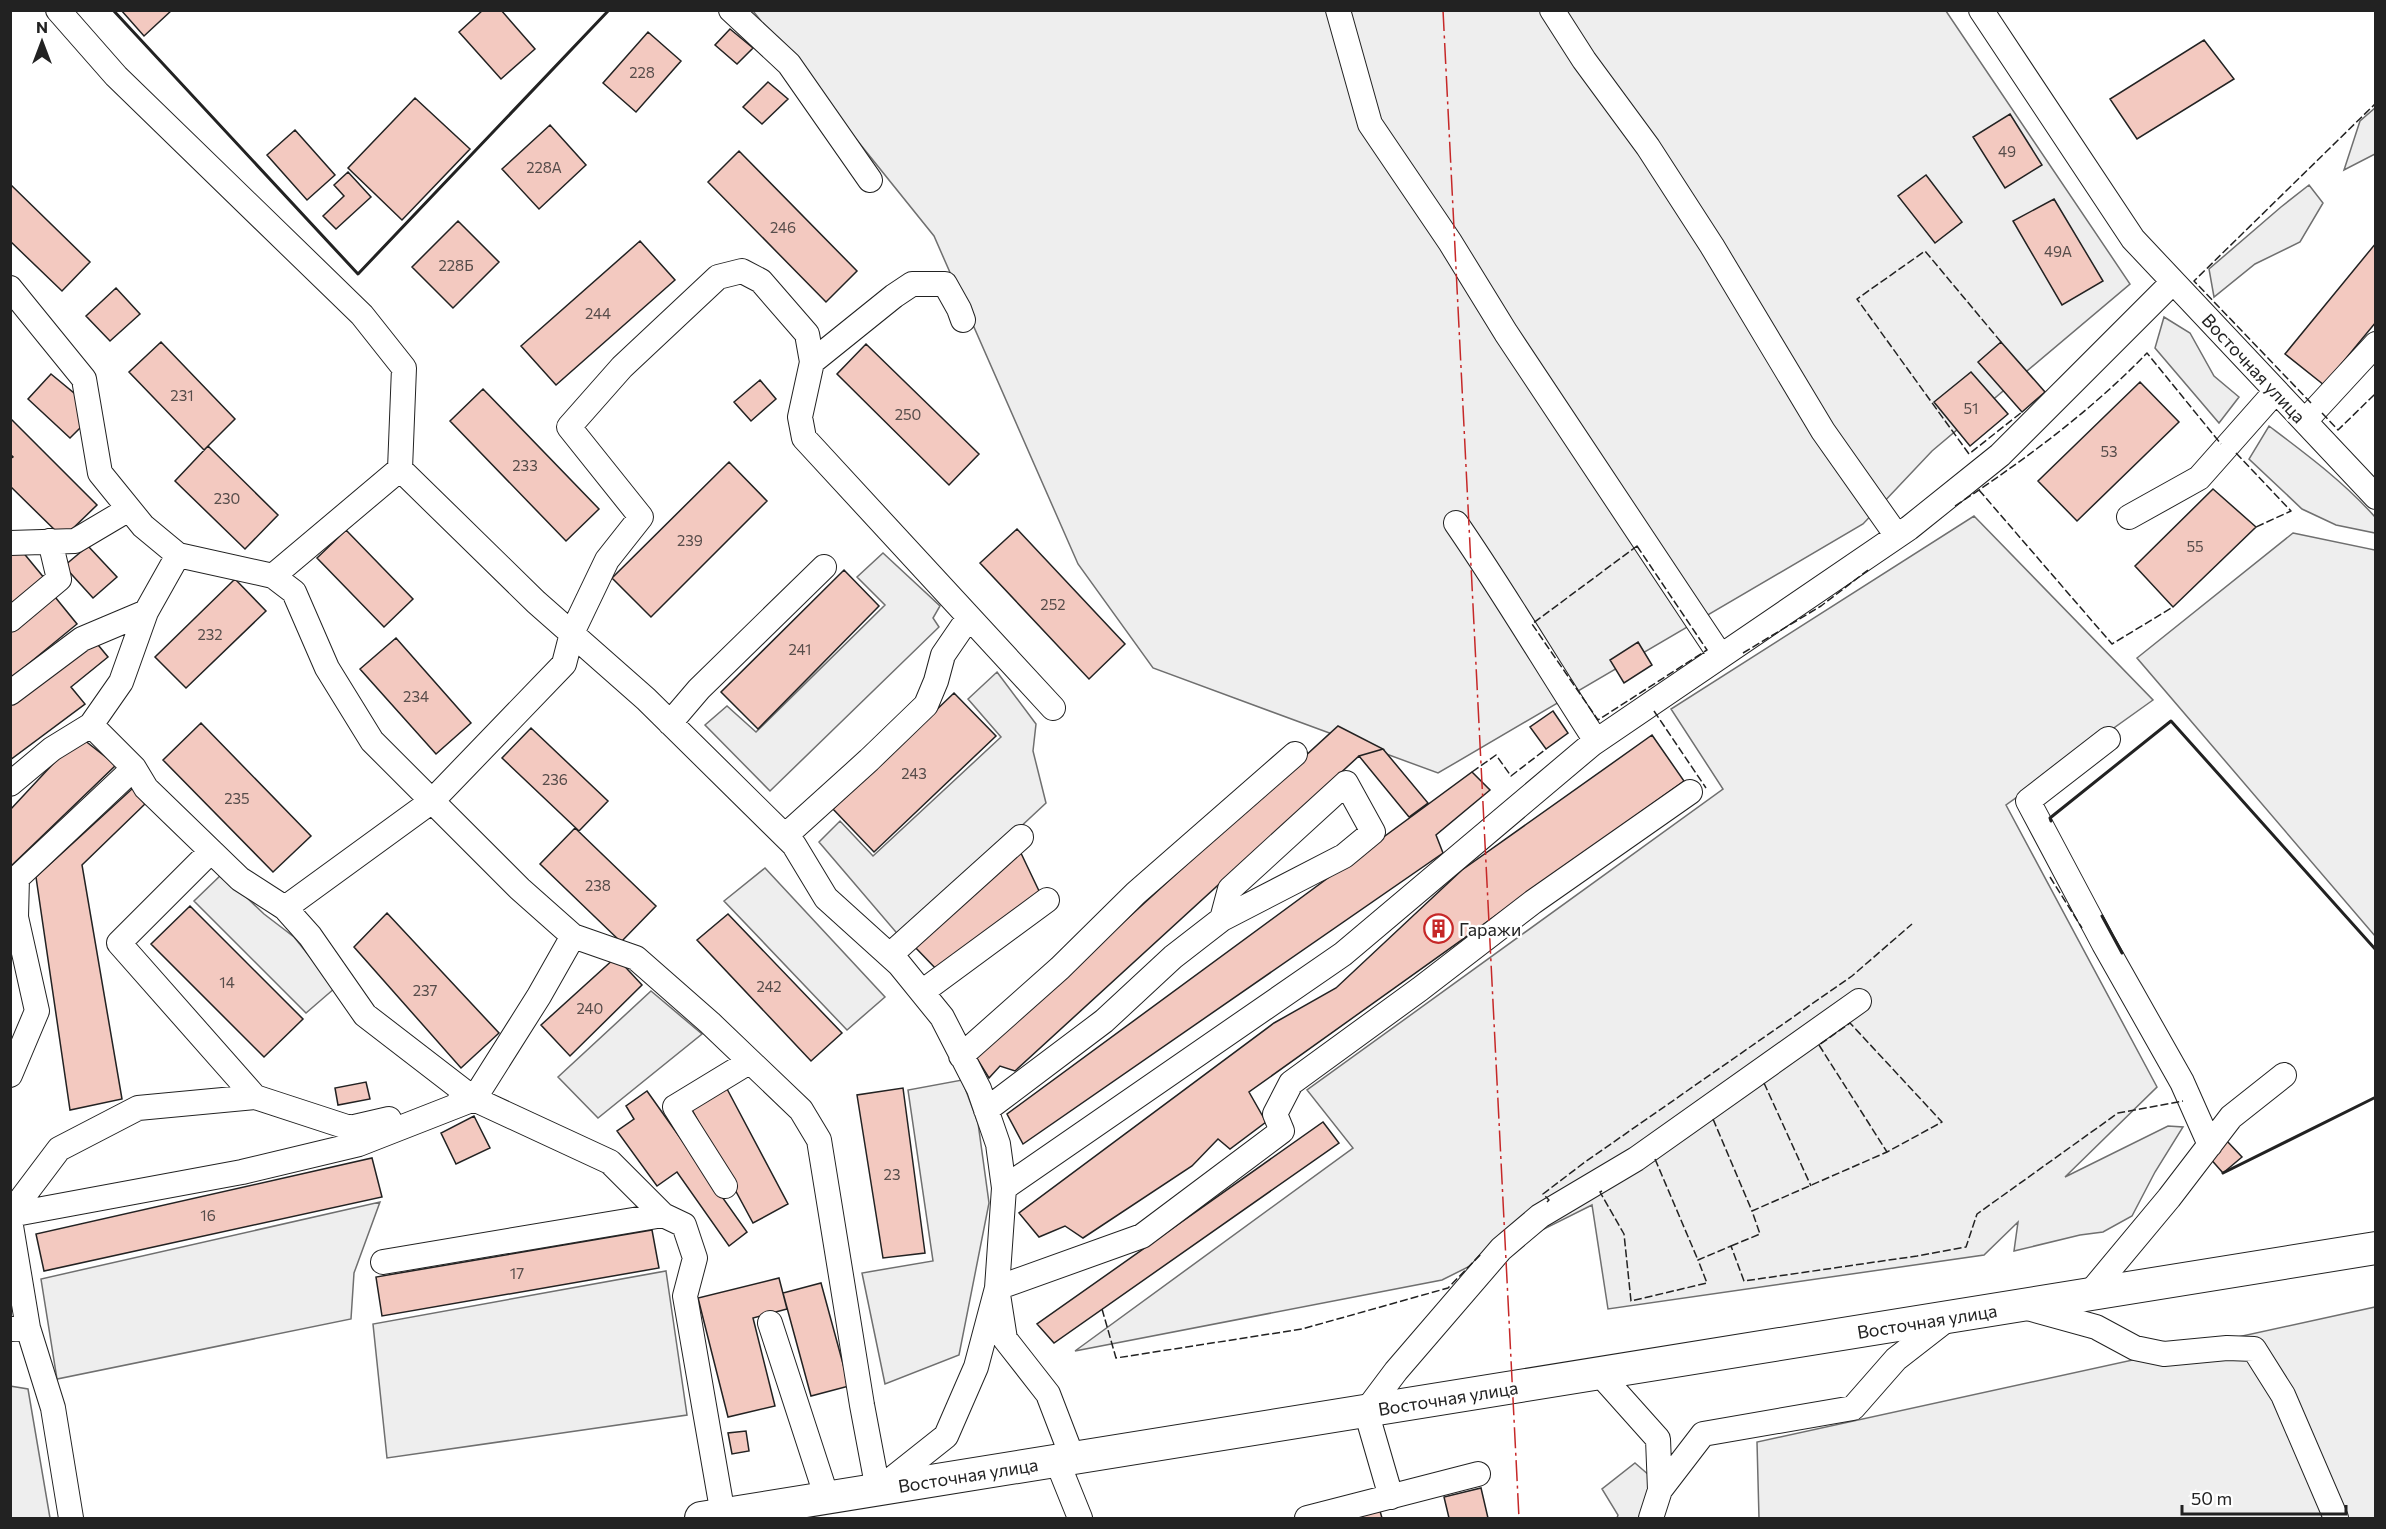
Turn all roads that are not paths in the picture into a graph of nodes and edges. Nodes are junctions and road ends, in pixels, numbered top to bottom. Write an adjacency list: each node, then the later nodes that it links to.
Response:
1 (58, 10): 14 (street)
2 (731, 10): 6 (street)
3 (1338, 10): 29 (street)
4 (1552, 10): 19 (street)
5 (1981, 10): 7 (street, Восточная улица)
6 (870, 180)
7 (2173, 282): 12 (street, Восточная улица); 19 (street)
8 (10, 288): 16 (street)
9 (963, 320): 11 (street)
10 (2376, 344): 13 (street)
11 (812, 362): 26 (street); 28 (street)
12 (2276, 391): 13 (street, Восточная улица); 17 (street)
13 (2305, 421): 15 (street, Восточная улица)
14 (400, 469): 24 (street); 28 (street)
15 (2376, 497)
16 (129, 509): 20 (street); 22 (street)
17 (2129, 517)
18 (1456, 523): 35 (street)
19 (1897, 536): 29 (street)
20 (50, 541): 21 (street); 27 (street)
21 (10, 543)
22 (178, 555): 24 (street); 25 (street)
23 (824, 567): 32 (street)
24 (273, 576): 40 (street)
25 (146, 612): 30 (street); 33 (street)
26 (969, 617): 31 (street); 41 (street)
27 (10, 620)
28 (572, 633): 32 (street); 40 (street)
29 (1720, 655): 35 (street)
30 (10, 693)
31 (1053, 708)
32 (670, 723): 41 (street)
33 (91, 725): 37 (street); 38 (street)
34 (2108, 739): 60 (street)
35 (1596, 741): 62 (street)
36 (1294, 754): 53 (street)
37 (134, 768): 43 (street); 46 (street)
38 (10, 784)
39 (1690, 792): 68 (street)
40 (432, 801): 45 (street); 48 (street)
41 (785, 836): 49 (street)
42 (1021, 837): 49 (street)
43 (211, 851): 45 (street); 57 (street)
44 (1047, 900): 50 (street)
45 (285, 908): 58 (street)
46 (13, 917): 52 (street)
47 (1222, 919): 47 (street); 59 (street)
48 (573, 936): 54 (street); 58 (street)
49 (890, 955): 50 (street)
50 (922, 992): 53 (street)
51 (1859, 1001): 75 (street)
52 (20, 1036): 55 (street)
53 (961, 1056): 59 (street)
54 (750, 1062): 61 (street); 78 (street)
55 (10, 1075)
56 (2284, 1075): 60 (street)
57 (255, 1096): 58 (street); 63 (street)
58 (474, 1100): 63 (street); 64 (street)
59 (986, 1110): 62 (street)
60 (2210, 1144): 69 (street)
61 (725, 1186)
62 (1004, 1188): 68 (street)
63 (10, 1214)
64 (663, 1215): 67 (street); 82 (street)
65 (10, 1220): 73 (street)
66 (2376, 1248): 69 (main road, Восточная улица)
67 (384, 1262)
68 (997, 1288): 76 (street); 78 (street)
69 (2089, 1294): 70 (main road, Восточная улица)
70 (2018, 1306): 71 (main road, Восточная улица); 87 (street)
71 (1950, 1317): 74 (main road, Восточная улица); 79 (street)
72 (770, 1323): 81 (street)
73 (19, 1328): 83 (street)
74 (1599, 1373): 75 (main road, Восточная улица); 79 (street)
75 (1366, 1411): 76 (main road, Восточная улица); 80 (street)
76 (1065, 1460): 78 (main road, Восточная улица); 84 (street)
77 (1478, 1474): 80 (street)
78 (878, 1490): 81 (main road, Восточная улица)
79 (1659, 1490): 86 (street)
80 (1391, 1497): 85 (street)
81 (827, 1498): 82 (main road, Восточная улица)
82 (712, 1517)
83 (71, 1518)
84 (1080, 1518)
85 (1307, 1518)
86 (1650, 1518)
87 (2337, 1518)

